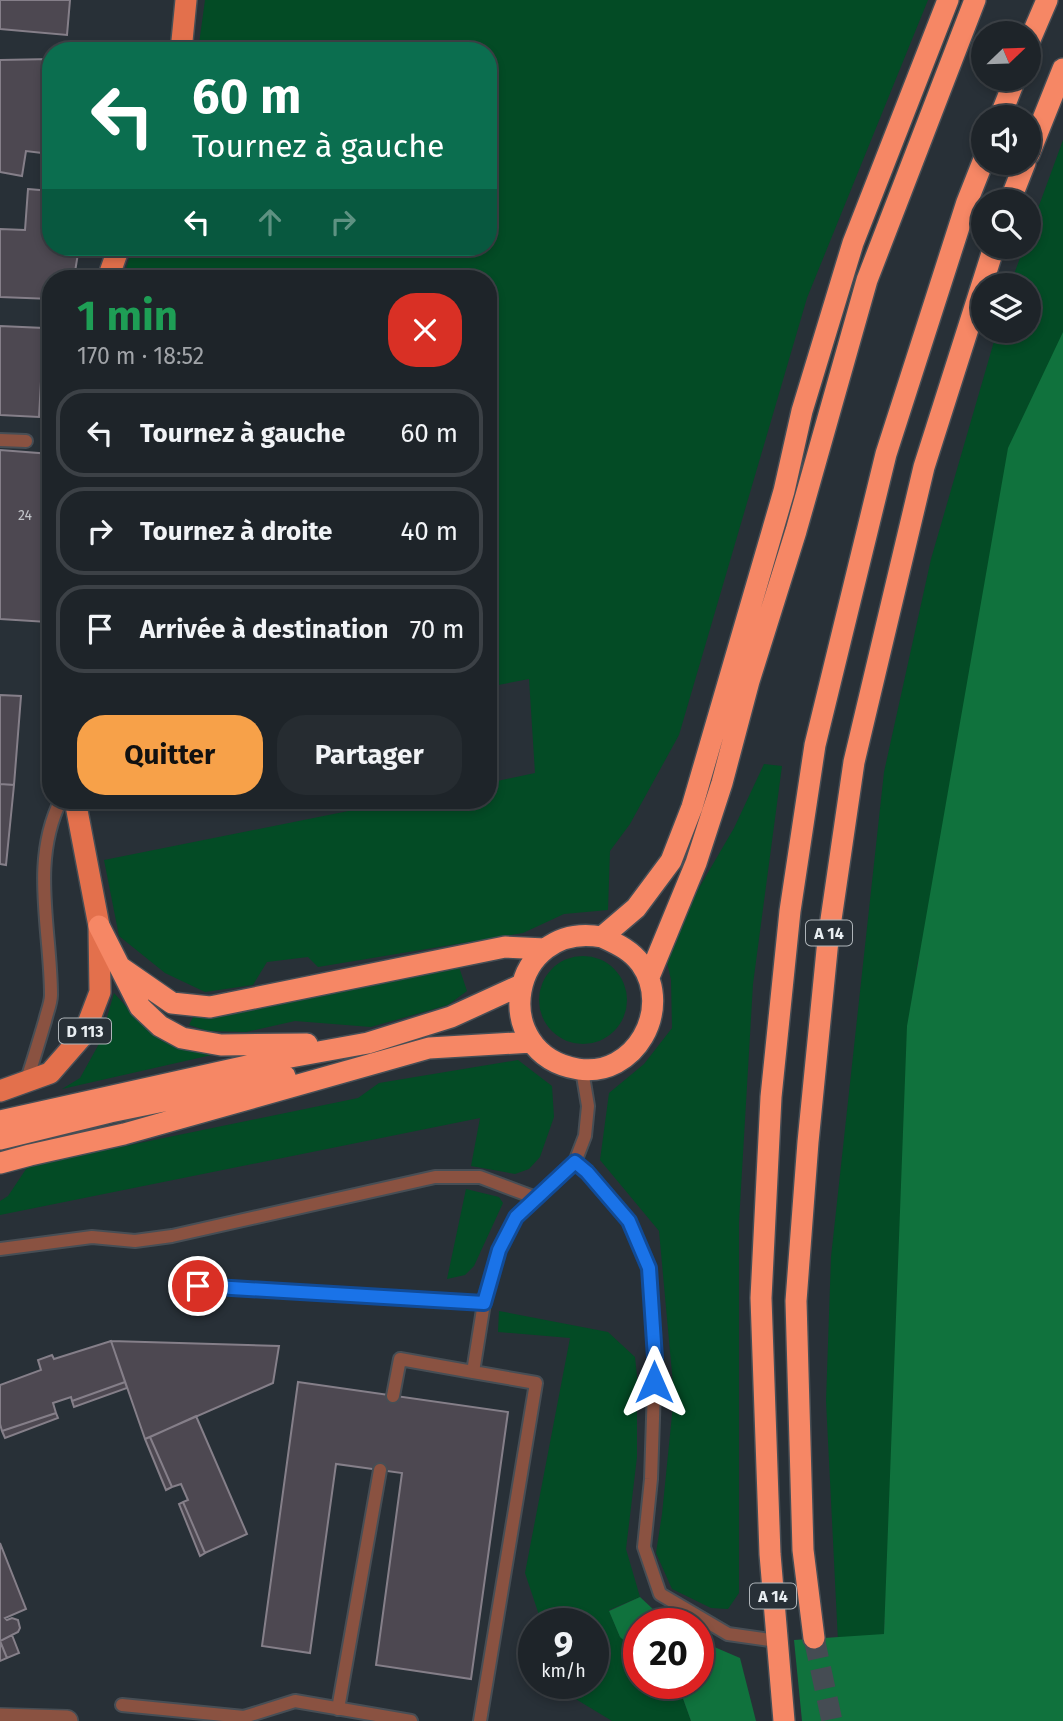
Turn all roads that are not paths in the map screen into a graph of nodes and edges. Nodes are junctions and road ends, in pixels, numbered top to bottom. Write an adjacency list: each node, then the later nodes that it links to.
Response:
1 (186, 0): 8 (main road)
2 (948, 0): 18 (highway)
3 (975, 0): 21 (highway)
4 (1032, 0): 6 (highway)
5 (1047, 0): 7 (highway)
6 (1030, 21)
7 (1038, 21)
8 (182, 42)
9 (1063, 69): 10 (highway)
10 (1041, 124)
11 (978, 175): 41 (highway, A 14)
12 (990, 259): 40 (highway, A 14)
13 (0, 440): 14 (lane)
14 (26, 441)
15 (56, 809): 27 (lane)
16 (77, 809): 17 (main road, D 113)
17 (99, 926): 20 (highway); 27 (main road, D 113)
18 (602, 937): 19 (highway); 21 (highway)
19 (545, 949): 20 (highway); 22 (highway)
20 (120, 967): 24 (highway)
21 (649, 977): 26 (highway)
22 (521, 985): 23 (highway); 24 (highway)
23 (532, 1042): 25 (highway); 26 (highway)
24 (351, 1045): 29 (highway)
25 (429, 1048): 30 (highway); 32 (highway)
26 (582, 1070): 31 (lane)
27 (26, 1082): 28 (main road, D 113)
28 (0, 1091)
29 (0, 1121)
30 (0, 1139)
31 (575, 1162): 33 (lane); 41 (lane)
32 (1, 1165)
33 (536, 1198): 34 (lane); 36 (lane)
34 (0, 1249)
35 (198, 1286): 36 (lane)
36 (484, 1303): 37 (lane)
37 (473, 1372): 38 (lane); 47 (lane)
38 (393, 1396)
39 (380, 1470): 43 (lane)
40 (814, 1638)
41 (777, 1641): 48 (highway, A 14)
42 (122, 1705): 43 (lane)
43 (338, 1709): 46 (lane)
44 (0, 1719): 45 (street)
45 (67, 1721)
46 (411, 1721)
47 (480, 1721)
48 (784, 1721)

